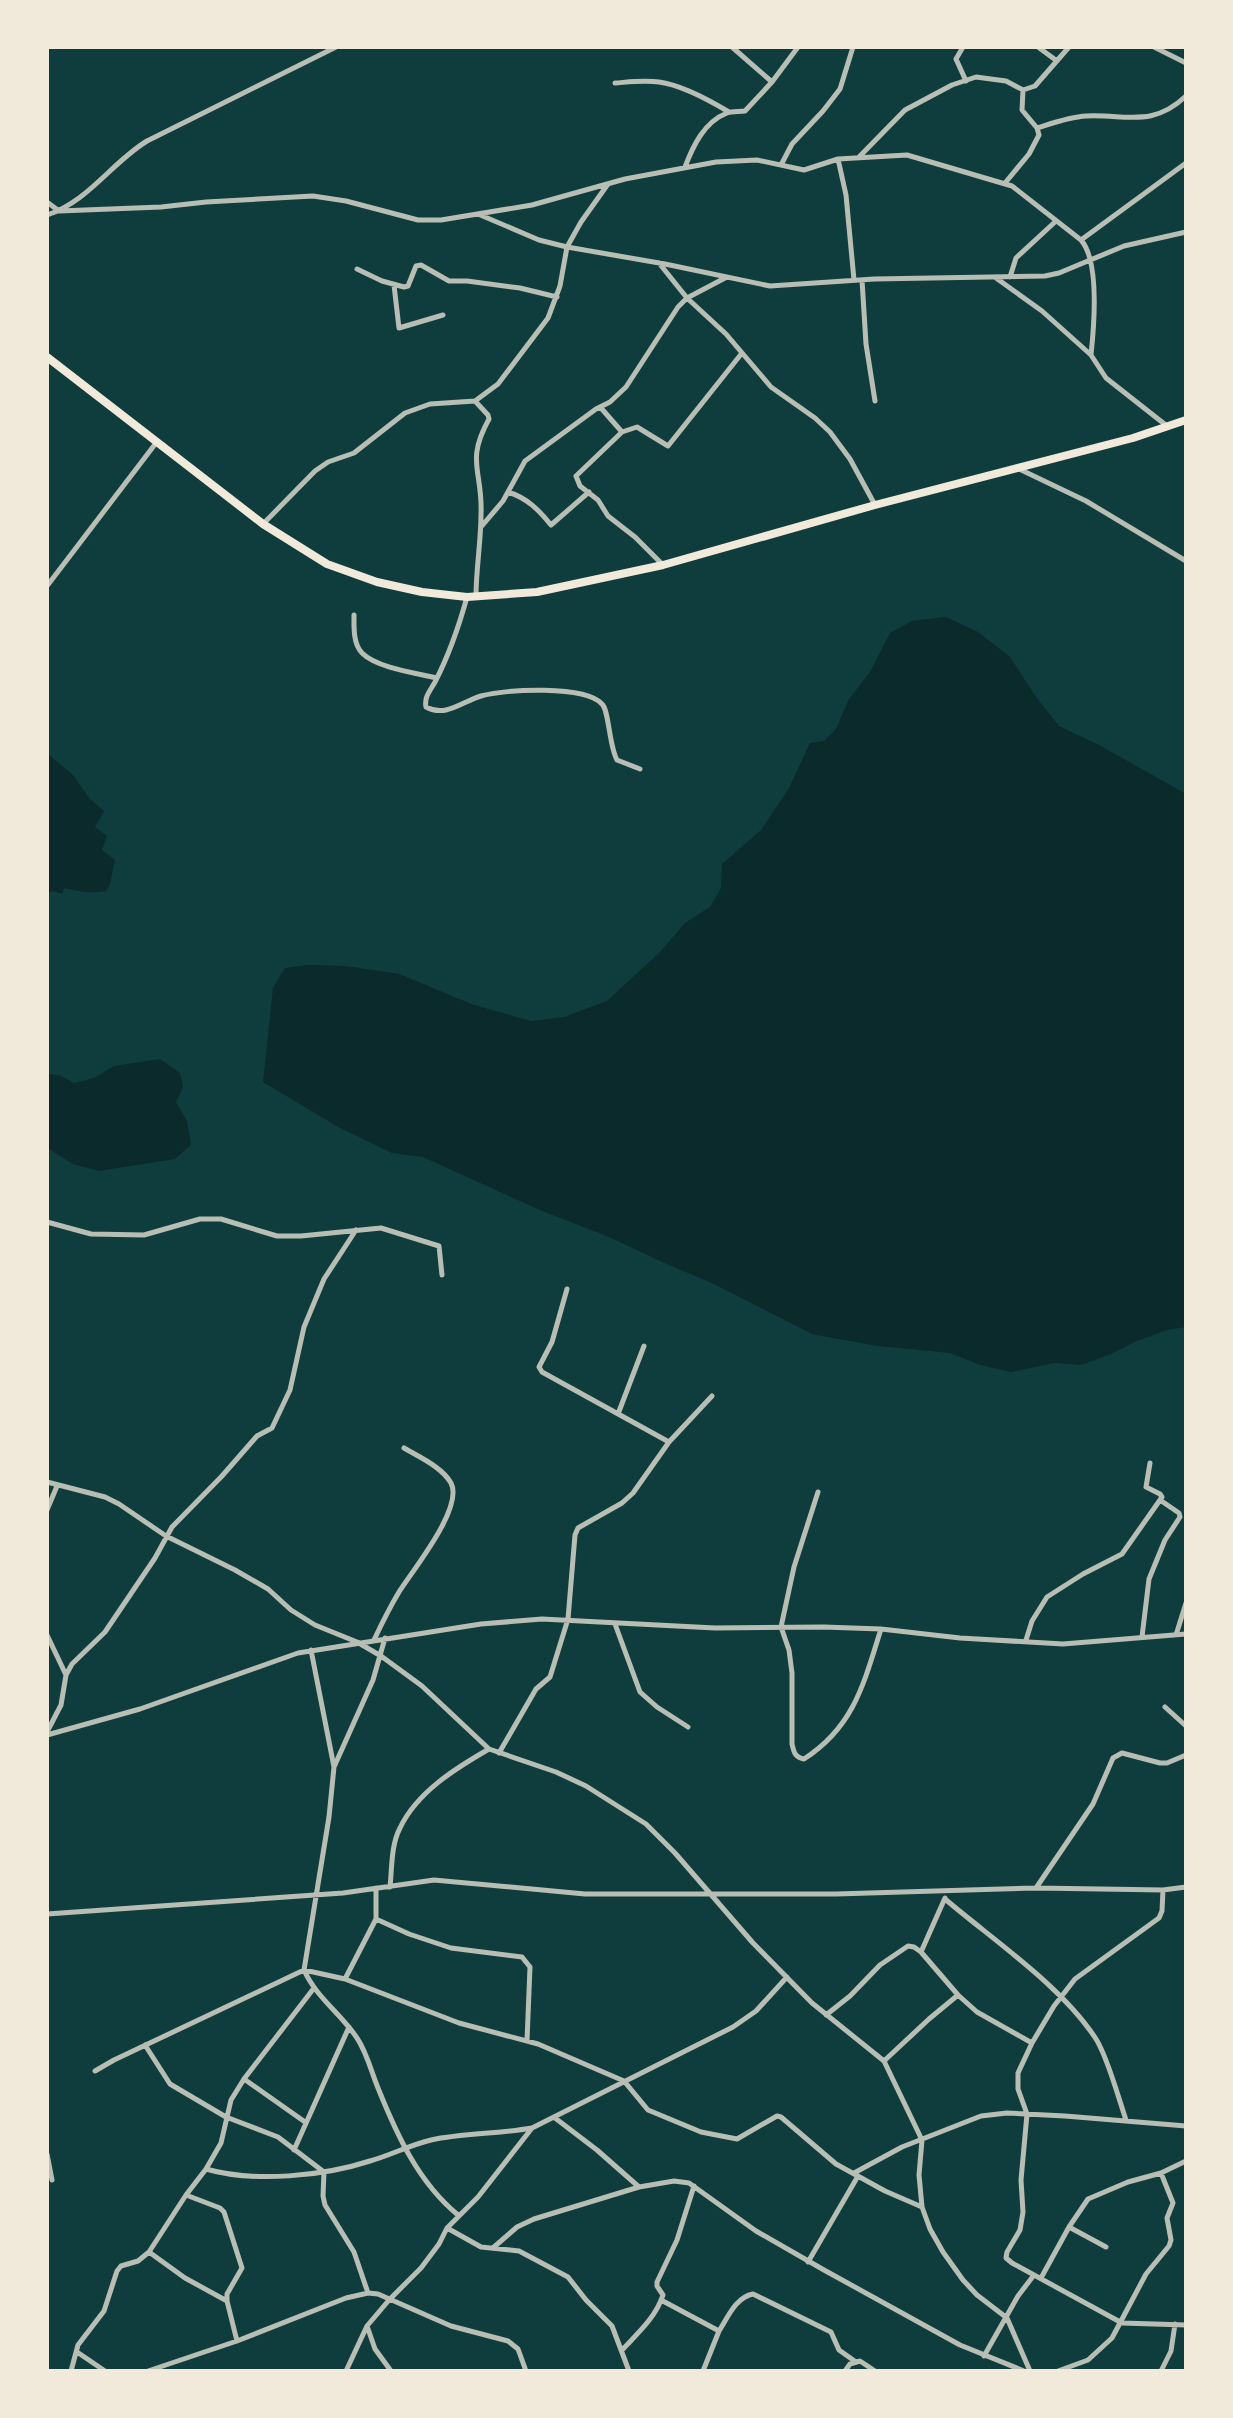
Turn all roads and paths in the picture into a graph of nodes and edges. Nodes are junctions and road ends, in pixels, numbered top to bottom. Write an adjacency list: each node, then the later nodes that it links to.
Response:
1 (336, 47): 26 (street)
2 (732, 47): 12 (street)
3 (799, 47): 12 (street)
4 (853, 47): 21 (street)
5 (963, 47): 11 (street)
6 (1038, 47): 9 (street)
7 (1069, 47): 9 (street)
8 (1154, 47): 10 (street)
9 (1056, 61): 14 (street)
10 (1186, 63)
11 (966, 81): 14 (street); 18 (street)
12 (772, 82): 16 (street)
13 (615, 83): 16 (street)
14 (1023, 90): 17 (street)
15 (1186, 96): 17 (street)
16 (729, 112): 22 (street)
17 (1037, 128): 23 (street)
18 (859, 157): 19 (street); 23 (street)
19 (838, 159): 21 (street); 39 (street)
20 (1186, 163): 31 (street)
21 (781, 165): 22 (street)
22 (685, 167): 24 (street)
23 (1005, 183): 29 (street)
24 (608, 184): 27 (street); 32 (street)
25 (47, 202): 26 (street)
26 (59, 211): 27 (street); 28 (street)
27 (478, 214): 32 (street)
28 (47, 215)
29 (1056, 221): 31 (street); 36 (street)
30 (1186, 232): 33 (street)
31 (1081, 240): 33 (street)
32 (567, 247): 34 (street); 42 (street)
33 (1091, 260): 36 (street); 46 (street)
34 (659, 263): 37 (street); 43 (street)
35 (358, 269): 41 (street)
36 (1010, 276): 38 (street)
37 (726, 278): 39 (street); 43 (street)
38 (996, 278): 40 (street); 46 (street)
39 (854, 280): 40 (street)
40 (862, 280): 49 (street)
41 (394, 285): 42 (street); 44 (street)
42 (557, 297): 48 (street)
43 (687, 298): 45 (street); 50 (street)
44 (443, 315)
45 (742, 352): 53 (street); 58 (street)
46 (1091, 355): 52 (street)
47 (47, 357): 54 (main road)
48 (475, 401): 59 (street); 60 (street)
49 (875, 401)
50 (601, 408): 53 (street); 56 (street)
51 (1186, 420): 52 (main road)
52 (1168, 427): 55 (main road)
53 (622, 432): 57 (street)
54 (156, 443): 59 (main road); 63 (street)
55 (1017, 468): 58 (main road); 61 (street)
56 (508, 492): 57 (street); 60 (street)
57 (589, 492): 62 (street)
58 (875, 505): 62 (main road)
59 (263, 524): 64 (main road)
60 (481, 527): 64 (street)
61 (1186, 561)
62 (663, 565): 64 (main road)
63 (47, 586)
64 (472, 596): 66 (street)
65 (354, 615): 66 (street)
66 (437, 678): 67 (street)
67 (640, 769)
68 (47, 1222): 69 (street)
69 (356, 1230): 70 (street); 83 (street)
70 (442, 1275)
71 (567, 1289): 74 (street)
72 (645, 1346): 74 (street)
73 (712, 1396): 75 (street)
74 (618, 1414): 75 (street)
75 (669, 1442): 85 (street)
76 (404, 1448): 94 (street)
77 (1150, 1463): 81 (street)
78 (47, 1482): 79 (street)
79 (57, 1486): 82 (street); 83 (street)
80 (818, 1492): 87 (street)
81 (1160, 1500): 92 (street); 95 (street)
82 (47, 1510)
83 (166, 1536): 96 (street); 99 (street)
84 (1186, 1603): 91 (street)
85 (568, 1619): 86 (street); 93 (street); 105 (street)
86 (615, 1624): 87 (street); 102 (street)
87 (781, 1627): 88 (street); 88 (street)
88 (881, 1629): 95 (street)
89 (1186, 1634): 91 (street)
90 (47, 1635): 99 (street)
91 (1176, 1635): 92 (street)
92 (1142, 1637): 95 (street)
93 (385, 1638): 94 (street); 98 (street)
94 (374, 1640): 96 (street)
95 (1026, 1640)
96 (357, 1642): 97 (street); 98 (street)
97 (311, 1650): 103 (street); 107 (street)
98 (381, 1656): 104 (street); 107 (street)
99 (66, 1675): 103 (street)
100 (1165, 1707): 101 (street)
101 (1186, 1726)
102 (688, 1727)
103 (47, 1734)
104 (489, 1749): 105 (street); 109 (street)
105 (499, 1753): 114 (street)
106 (1186, 1755): 111 (street)
107 (334, 1767): 115 (street)
108 (1186, 1886): 112 (street)
109 (390, 1887): 110 (street); 114 (street)
110 (376, 1888): 115 (street); 118 (street)
111 (1035, 1888): 112 (street); 113 (street)
112 (1163, 1889): 125 (street)
113 (947, 1891): 114 (street); 116 (street)
114 (710, 1893): 121 (street)
115 (316, 1895): 117 (street); 120 (street)
116 (945, 1899): 119 (street); 125 (street)
117 (48, 1914)
118 (376, 1919): 122 (street); 128 (street)
119 (921, 1952): 124 (street); 126 (street)
120 (304, 1970): 122 (street); 123 (street); 130 (street)
121 (787, 1977): 126 (street); 134 (street)
122 (345, 1979): 128 (street)
123 (314, 1988): 127 (street); 133 (street)
124 (958, 1995): 129 (street); 131 (street)
125 (1061, 1995): 129 (street); 138 (street)
126 (826, 2015): 131 (street)
127 (349, 2027): 139 (street); 143 (street)
128 (527, 2041): 134 (street)
129 (1032, 2043): 135 (street)
130 (145, 2045): 132 (street); 136 (street)
131 (884, 2061): 142 (street)
132 (95, 2071)
133 (244, 2079): 136 (street); 139 (street)
134 (624, 2081): 137 (street); 150 (street)
135 (1027, 2114): 138 (street); 142 (street); 163 (street)
136 (226, 2117): 144 (street); 147 (street)
137 (555, 2118): 141 (street); 152 (street)
138 (1126, 2120): 140 (street)
139 (305, 2122): 144 (street)
140 (1186, 2126)
141 (533, 2128): 143 (street); 156 (street)
142 (922, 2140): 150 (street); 155 (street)
143 (405, 2148): 148 (street); 156 (street)
144 (295, 2150): 148 (street)
145 (47, 2154): 151 (street)
146 (1186, 2161): 149 (street)
147 (206, 2169): 148 (street); 154 (street)
148 (324, 2172): 164 (street)
149 (1161, 2173): 157 (street); 169 (street)
150 (856, 2174): 155 (street); 162 (street)
151 (52, 2180)
152 (639, 2186): 153 (street); 159 (street)
153 (694, 2186): 162 (street); 166 (street)
154 (186, 2195): 161 (street); 167 (street)
155 (922, 2207): 168 (street)
156 (458, 2215): 158 (street)
157 (1069, 2227): 160 (street); 163 (street)
158 (447, 2228): 159 (street); 165 (street)
159 (494, 2247): 175 (street)
160 (1106, 2247)
161 (149, 2252): 167 (street); 176 (street)
162 (808, 2262): 177 (street)
163 (1038, 2276): 168 (street); 169 (street)
164 (368, 2293): 165 (street); 174 (street)
165 (389, 2300): 172 (street); 184 (street)
166 (661, 2300): 173 (street); 175 (street)
167 (227, 2301): 174 (street)
168 (1007, 2318): 177 (street); 190 (street)
169 (1122, 2323): 170 (street); 191 (street)
170 (1175, 2324): 171 (street); 192 (street)
171 (1186, 2325)
172 (367, 2326): 182 (street); 183 (street)
173 (719, 2331): 178 (street); 186 (street)
174 (237, 2341): 181 (street)
175 (622, 2350): 185 (street)
176 (76, 2352): 179 (street); 180 (street)
177 (984, 2356): 189 (street)
178 (856, 2362): 187 (street); 188 (street)
179 (71, 2371)
180 (105, 2371)
181 (148, 2371)
182 (346, 2371)
183 (391, 2371)
184 (526, 2371)
185 (629, 2371)
186 (703, 2371)
187 (845, 2371)
188 (876, 2371)
189 (1024, 2371)
190 (1030, 2371)
191 (1058, 2371)
192 (1161, 2371)

